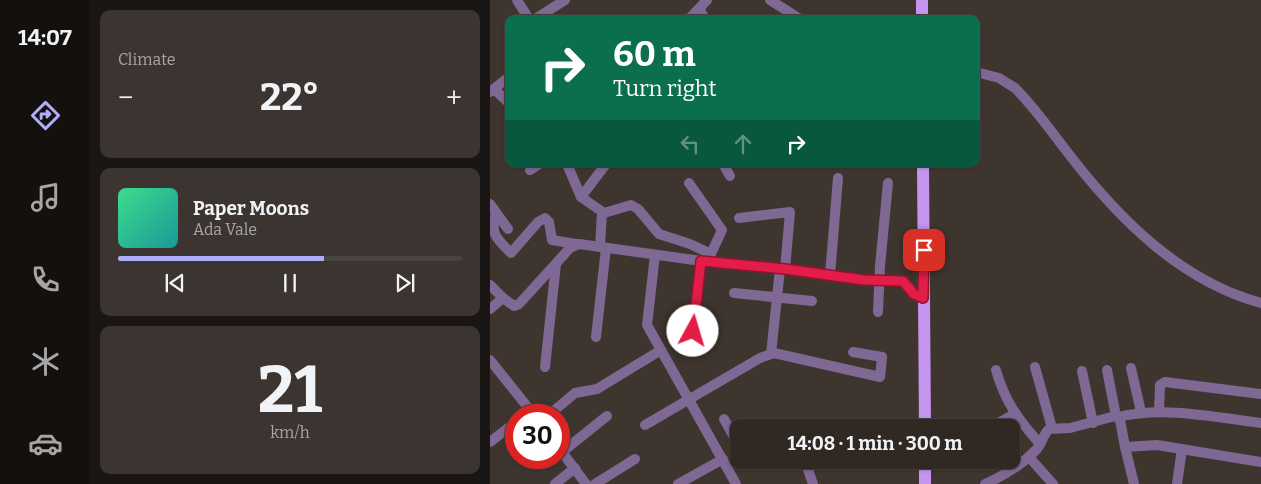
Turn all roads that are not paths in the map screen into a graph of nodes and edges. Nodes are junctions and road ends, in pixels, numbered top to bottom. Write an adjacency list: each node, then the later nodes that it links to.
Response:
1 (517, 0): 7 (street)
2 (565, 0): 8 (street)
3 (708, 0): 6 (street)
4 (770, 0): 9 (street)
5 (922, 0): 10 (main road)
6 (702, 14)
7 (526, 15)
8 (541, 15)
9 (794, 15)
10 (922, 15)
11 (980, 73): 44 (street)
12 (505, 80): 13 (street)
13 (492, 91): 14 (street)
14 (505, 100)
15 (534, 167): 20 (street)
16 (568, 167): 25 (street)
17 (604, 167): 25 (street)
18 (725, 167): 21 (street)
19 (923, 167): 42 (main road)
20 (530, 170)
21 (730, 176)
22 (838, 178): 36 (street)
23 (689, 183): 33 (street)
24 (888, 183): 37 (street)
25 (581, 197): 27 (street)
26 (493, 208): 29 (street); 30 (street)
27 (602, 212): 31 (street); 33 (street)
28 (739, 218): 35 (street)
29 (508, 229)
30 (576, 244): 31 (street); 34 (street)
31 (603, 247): 32 (street); 48 (street)
32 (655, 255): 33 (street); 49 (street)
33 (708, 258): 35 (street); 47 (street)
34 (556, 264): 41 (street); 53 (street)
35 (783, 269): 36 (street); 40 (street)
36 (830, 271): 37 (street)
37 (879, 274): 42 (street); 46 (street)
38 (490, 285): 41 (street)
39 (734, 293): 40 (street)
40 (777, 296): 43 (street); 51 (street)
41 (503, 298): 45 (street)
42 (923, 298): 69 (main road)
43 (812, 301)
44 (1261, 303)
45 (490, 309)
46 (878, 312)
47 (693, 331)
48 (596, 337)
49 (661, 350): 60 (street); 62 (street)
50 (853, 352): 51 (street)
51 (771, 354): 60 (street)
52 (490, 360): 61 (street)
53 (545, 367)
54 (1035, 367): 74 (street)
55 (1131, 368): 63 (street)
56 (996, 370): 65 (street)
57 (1107, 370): 67 (street)
58 (1082, 372): 71 (street)
59 (1261, 394): 64 (street)
60 (689, 399): 73 (street); 84 (street)
61 (523, 404)
62 (562, 404)
63 (1141, 412): 64 (street); 67 (street)
64 (1159, 412): 72 (street)
65 (1014, 414): 70 (street); 79 (street)
66 (607, 416): 78 (street)
67 (1117, 417): 71 (street); 80 (street)
68 (724, 419): 76 (street)
69 (923, 419)
70 (1005, 419)
71 (1093, 422): 74 (street)
72 (1261, 424)
73 (645, 425)
74 (1052, 428): 79 (street)
75 (505, 430): 77 (street)
76 (730, 430)
77 (490, 442)
78 (570, 442)
79 (1040, 444): 82 (street)
80 (1125, 447): 81 (street); 99 (street)
81 (1182, 449): 86 (street); 100 (street)
82 (1029, 457): 97 (street); 98 (street)
83 (635, 459): 92 (street)
84 (723, 459): 93 (street); 94 (street)
85 (570, 462): 87 (street)
86 (1261, 462)
87 (575, 468): 90 (street); 91 (street)
88 (808, 469): 95 (street)
89 (925, 469): 96 (main road)
90 (555, 484)
91 (586, 484)
92 (595, 484)
93 (678, 484)
94 (736, 484)
95 (813, 484)
96 (925, 484)
97 (986, 484)
98 (1054, 484)
99 (1134, 484)
100 (1177, 484)

